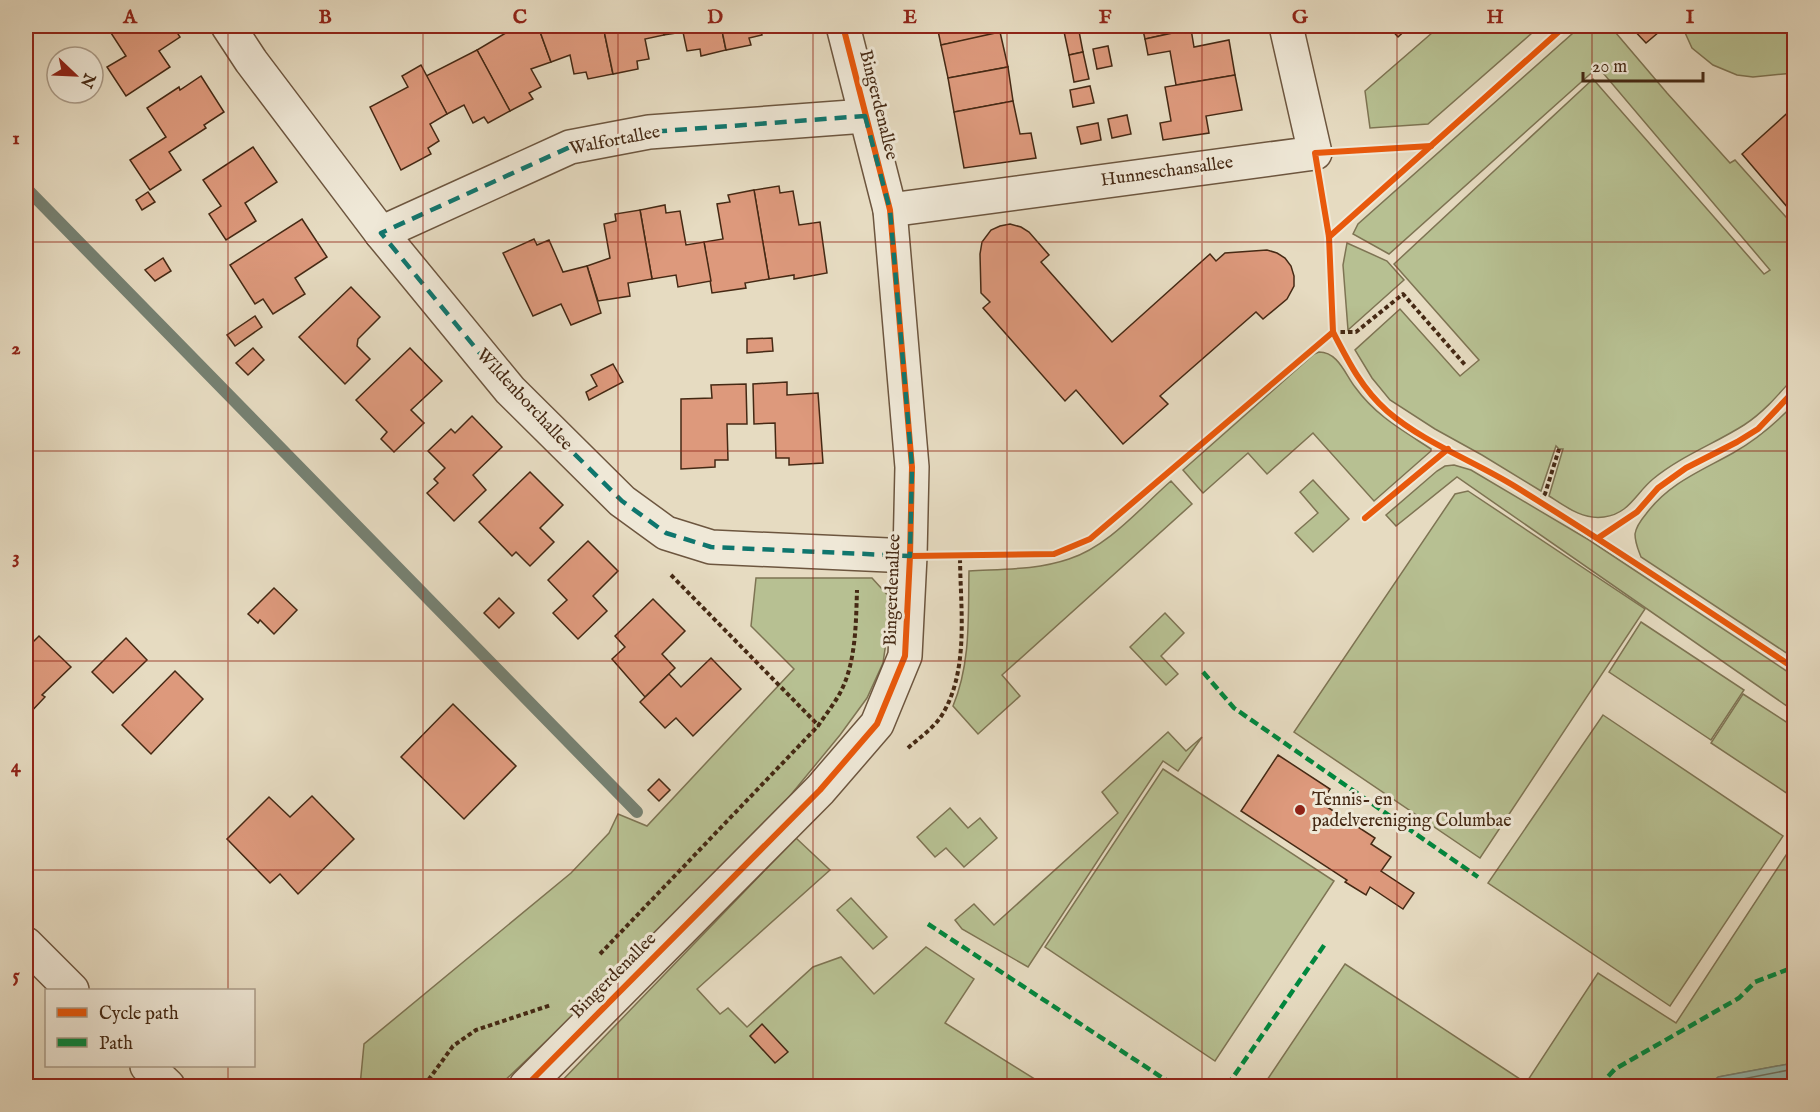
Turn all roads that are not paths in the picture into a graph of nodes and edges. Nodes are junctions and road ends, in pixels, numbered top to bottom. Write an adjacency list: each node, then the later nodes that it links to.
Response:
1 (228, 26): 6 (street, Wildenborchallee)
2 (843, 26): 4 (street, Bingerdenallee)
3 (1286, 26): 5 (street, Hunneschansallee)
4 (865, 116): 5 (street, Bingerdenallee); 6 (street, Walfortallee)
5 (890, 210): 7 (street, Bingerdenallee)
6 (381, 233): 7 (street, Wildenborchallee)
7 (910, 556): 12 (street, Bingerdenallee)
8 (26, 944): 9 (street)
9 (71, 989)
10 (149, 1067): 11 (street)
11 (168, 1086)
12 (526, 1086)

